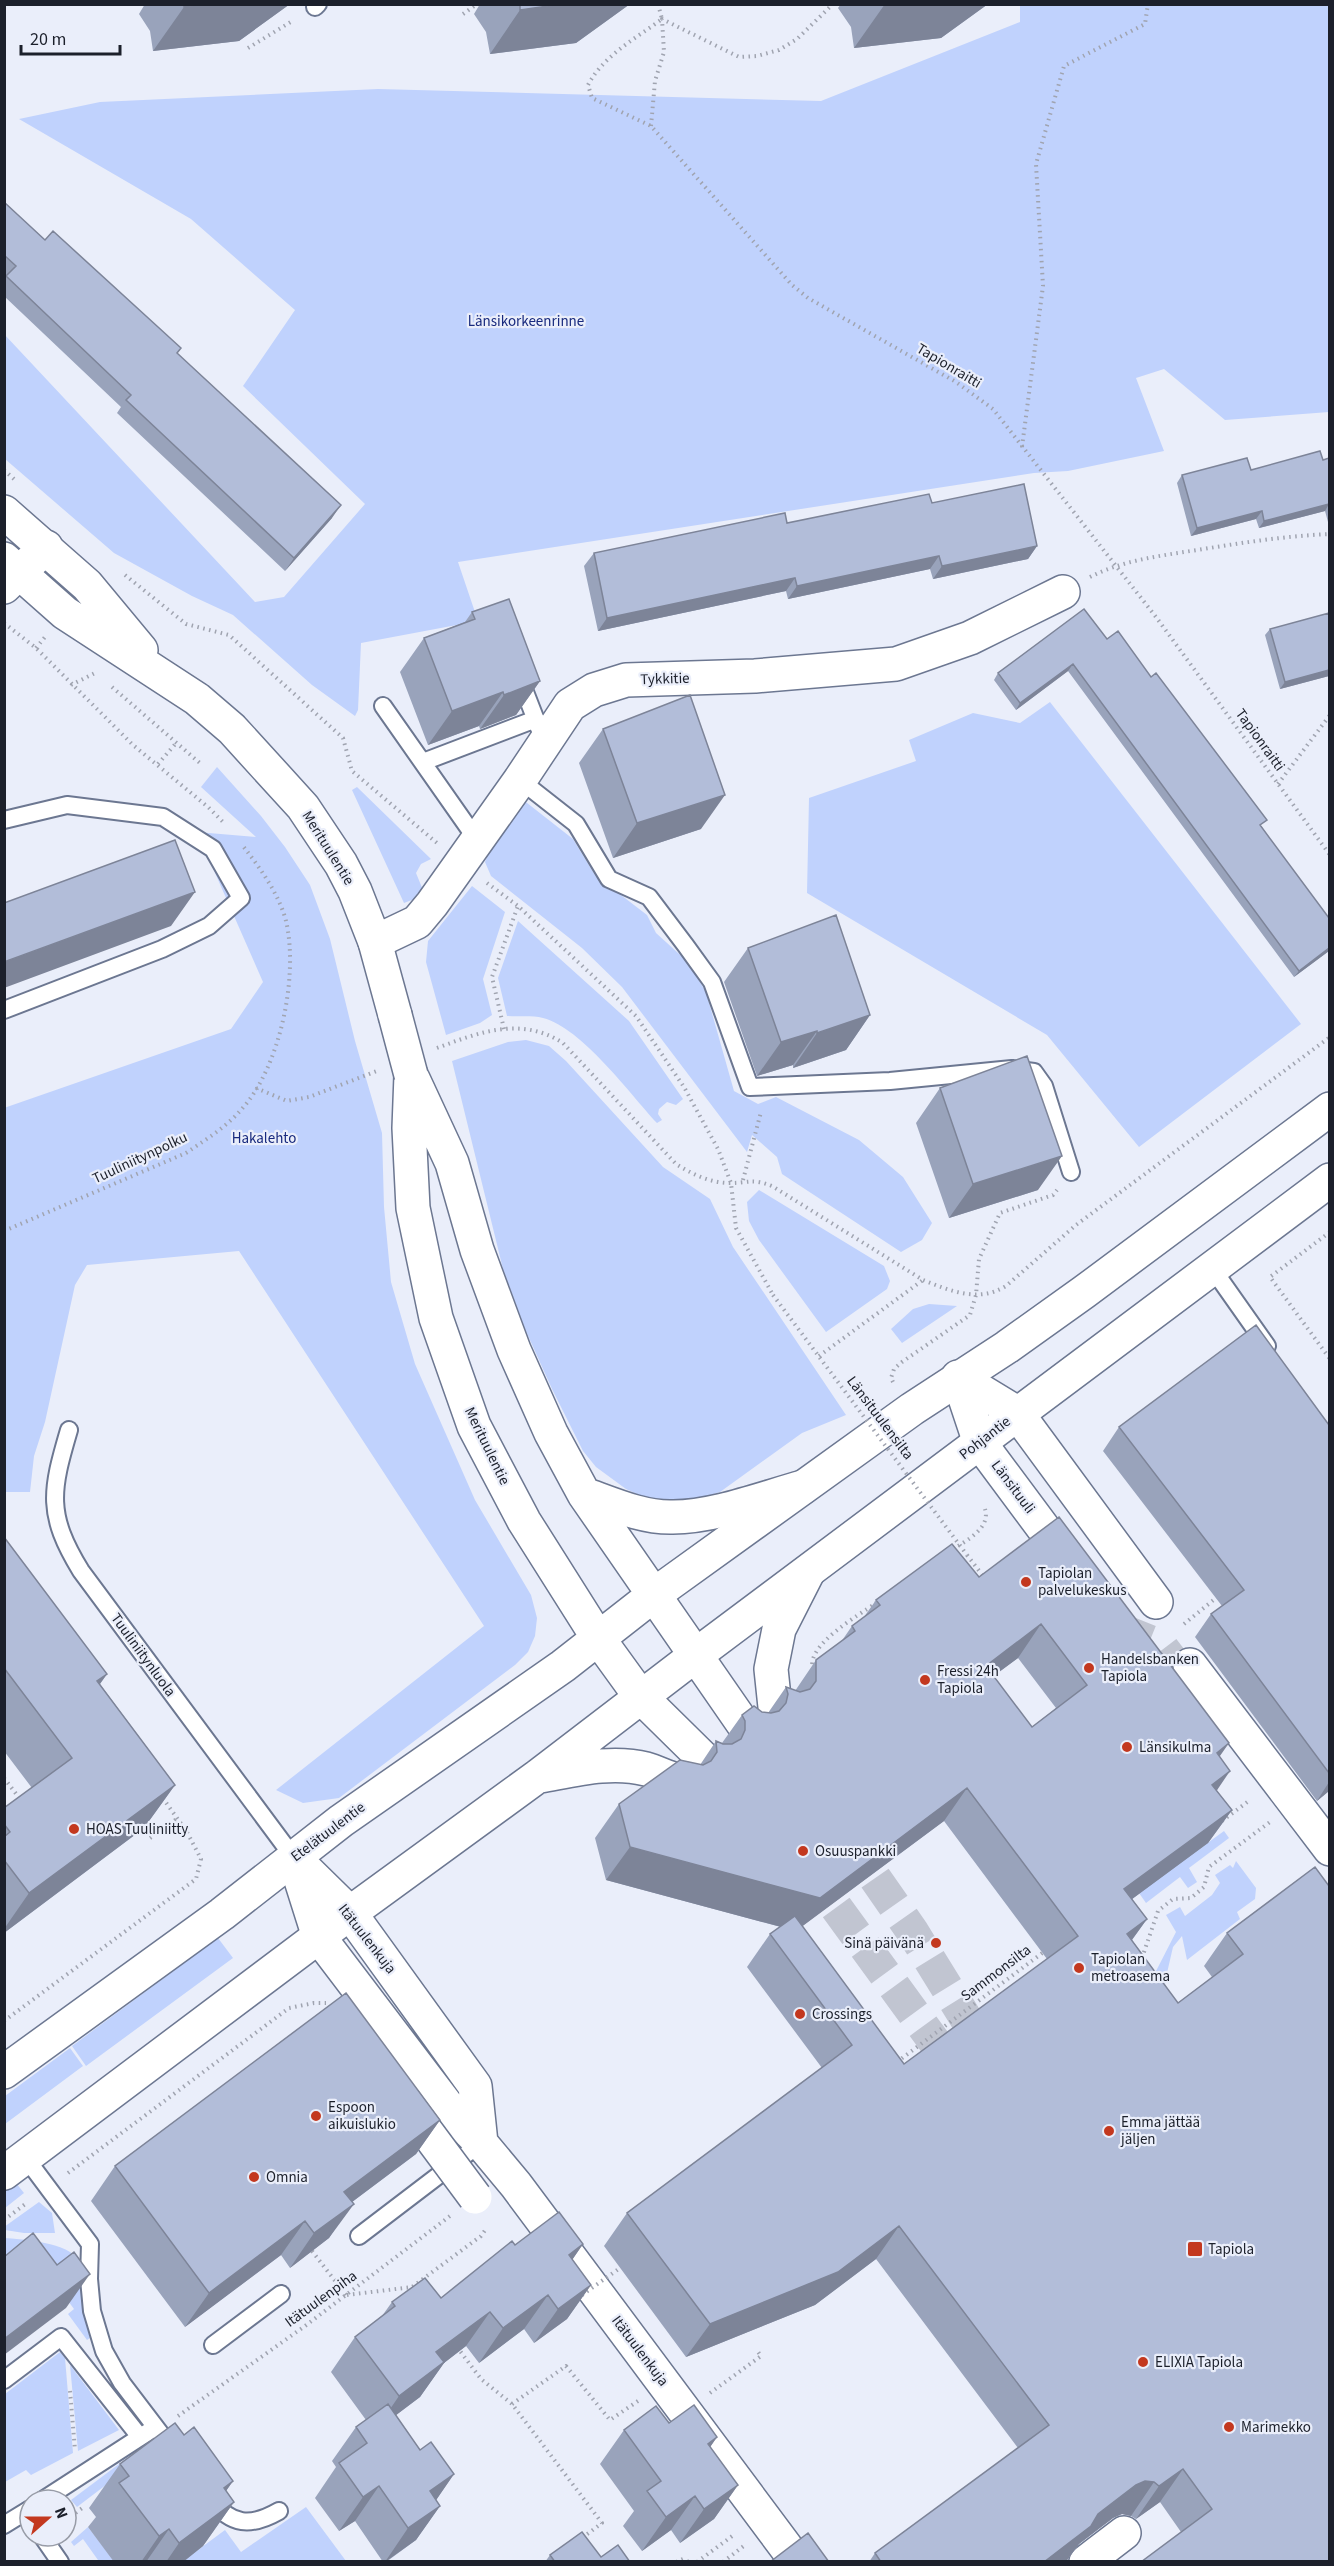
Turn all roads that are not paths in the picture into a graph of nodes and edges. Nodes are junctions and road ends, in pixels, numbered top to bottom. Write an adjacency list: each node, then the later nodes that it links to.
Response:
1 (13, 498): 2 (main road, Merituulentie)
2 (46, 547): 3 (main road); 6 (main road, Merituulentie)
3 (10, 573): 6 (main road, Merituulentie)
4 (1063, 592): 8 (main road, Tykkitie)
5 (512, 659): 8 (lane)
6 (161, 674): 13 (main road, Merituulentie)
7 (383, 706): 9 (lane)
8 (540, 731): 9 (lane); 10 (main road, Tykkitie)
9 (423, 762): 12 (lane)
10 (520, 780): 12 (main road, Tykkitie); 17 (lane)
11 (4, 820): 14 (lane)
12 (469, 852): 13 (main road, Tykkitie)
13 (375, 942): 15 (main road, Merituulentie, bridge)
14 (4, 1010)
15 (411, 1075): 26 (main road, Merituulentie); 31 (main road, Merituulentie)
16 (1329, 1109): 21 (main road)
17 (1071, 1172)
18 (1329, 1180): 19 (main road, Pohjantie)
19 (1212, 1268): 20 (lane); 22 (main road, Pohjantie)
20 (1274, 1356)
21 (958, 1377): 22 (main road); 24 (main road, Länsituuli); 25 (main road)
22 (1017, 1413): 24 (main road, Pohjantie); 30 (main road)
23 (69, 1430): 41 (lane, Tuuliniitynluola)
24 (980, 1443): 27 (main road, Pohjantie); 28 (main road, Länsituuli)
25 (803, 1487): 26 (main road); 29 (main road)
26 (584, 1494): 29 (main road, Merituulentie)
27 (808, 1572): 32 (main road, Pohjantie); 35 (main road)
28 (1091, 1592)
29 (655, 1594): 31 (main road, Etelätuulentie); 32 (main road, Merituulentie)
30 (1156, 1602)
31 (598, 1638): 34 (main road, Merituulentie); 41 (main road, Etelätuulentie)
32 (696, 1654): 34 (main road, Pohjantie); 36 (main road, Merituulentie)
33 (1190, 1665): 40 (main road)
34 (640, 1696): 37 (main road, Merituulentie); 38 (main road)
35 (775, 1707)
36 (746, 1728)
37 (704, 1759)
38 (538, 1776): 39 (main road); 42 (main road)
39 (676, 1780)
40 (1329, 1849)
41 (294, 1858): 42 (main road, Itätuulenkuja); 43 (main road, Itätuulenkuja); 44 (main road, Etelätuulentie)
42 (350, 1913): 43 (main road); 46 (main road, Itätuulenkuja)
43 (319, 1937): 46 (main road, Itätuulenkuja); 47 (main road)
44 (4, 2072)
45 (386, 2078): 48 (main road, bridge)
46 (481, 2143): 49 (lane); 64 (main road, Itätuulenkuja)
47 (15, 2165): 53 (lane)
48 (484, 2208)
49 (359, 2236)
50 (281, 2294): 51 (lane)
51 (213, 2345)
52 (4, 2380): 54 (lane)
53 (157, 2428): 54 (lane); 55 (lane)
54 (140, 2437): 57 (lane)
55 (185, 2465)
56 (199, 2484): 58 (lane)
57 (61, 2488)
58 (279, 2511)
59 (18, 2518): 60 (lane)
60 (4, 2525)
61 (1124, 2534): 65 (main road)
62 (50, 2548): 63 (lane)
63 (60, 2562)
64 (797, 2562)
65 (1086, 2562)

